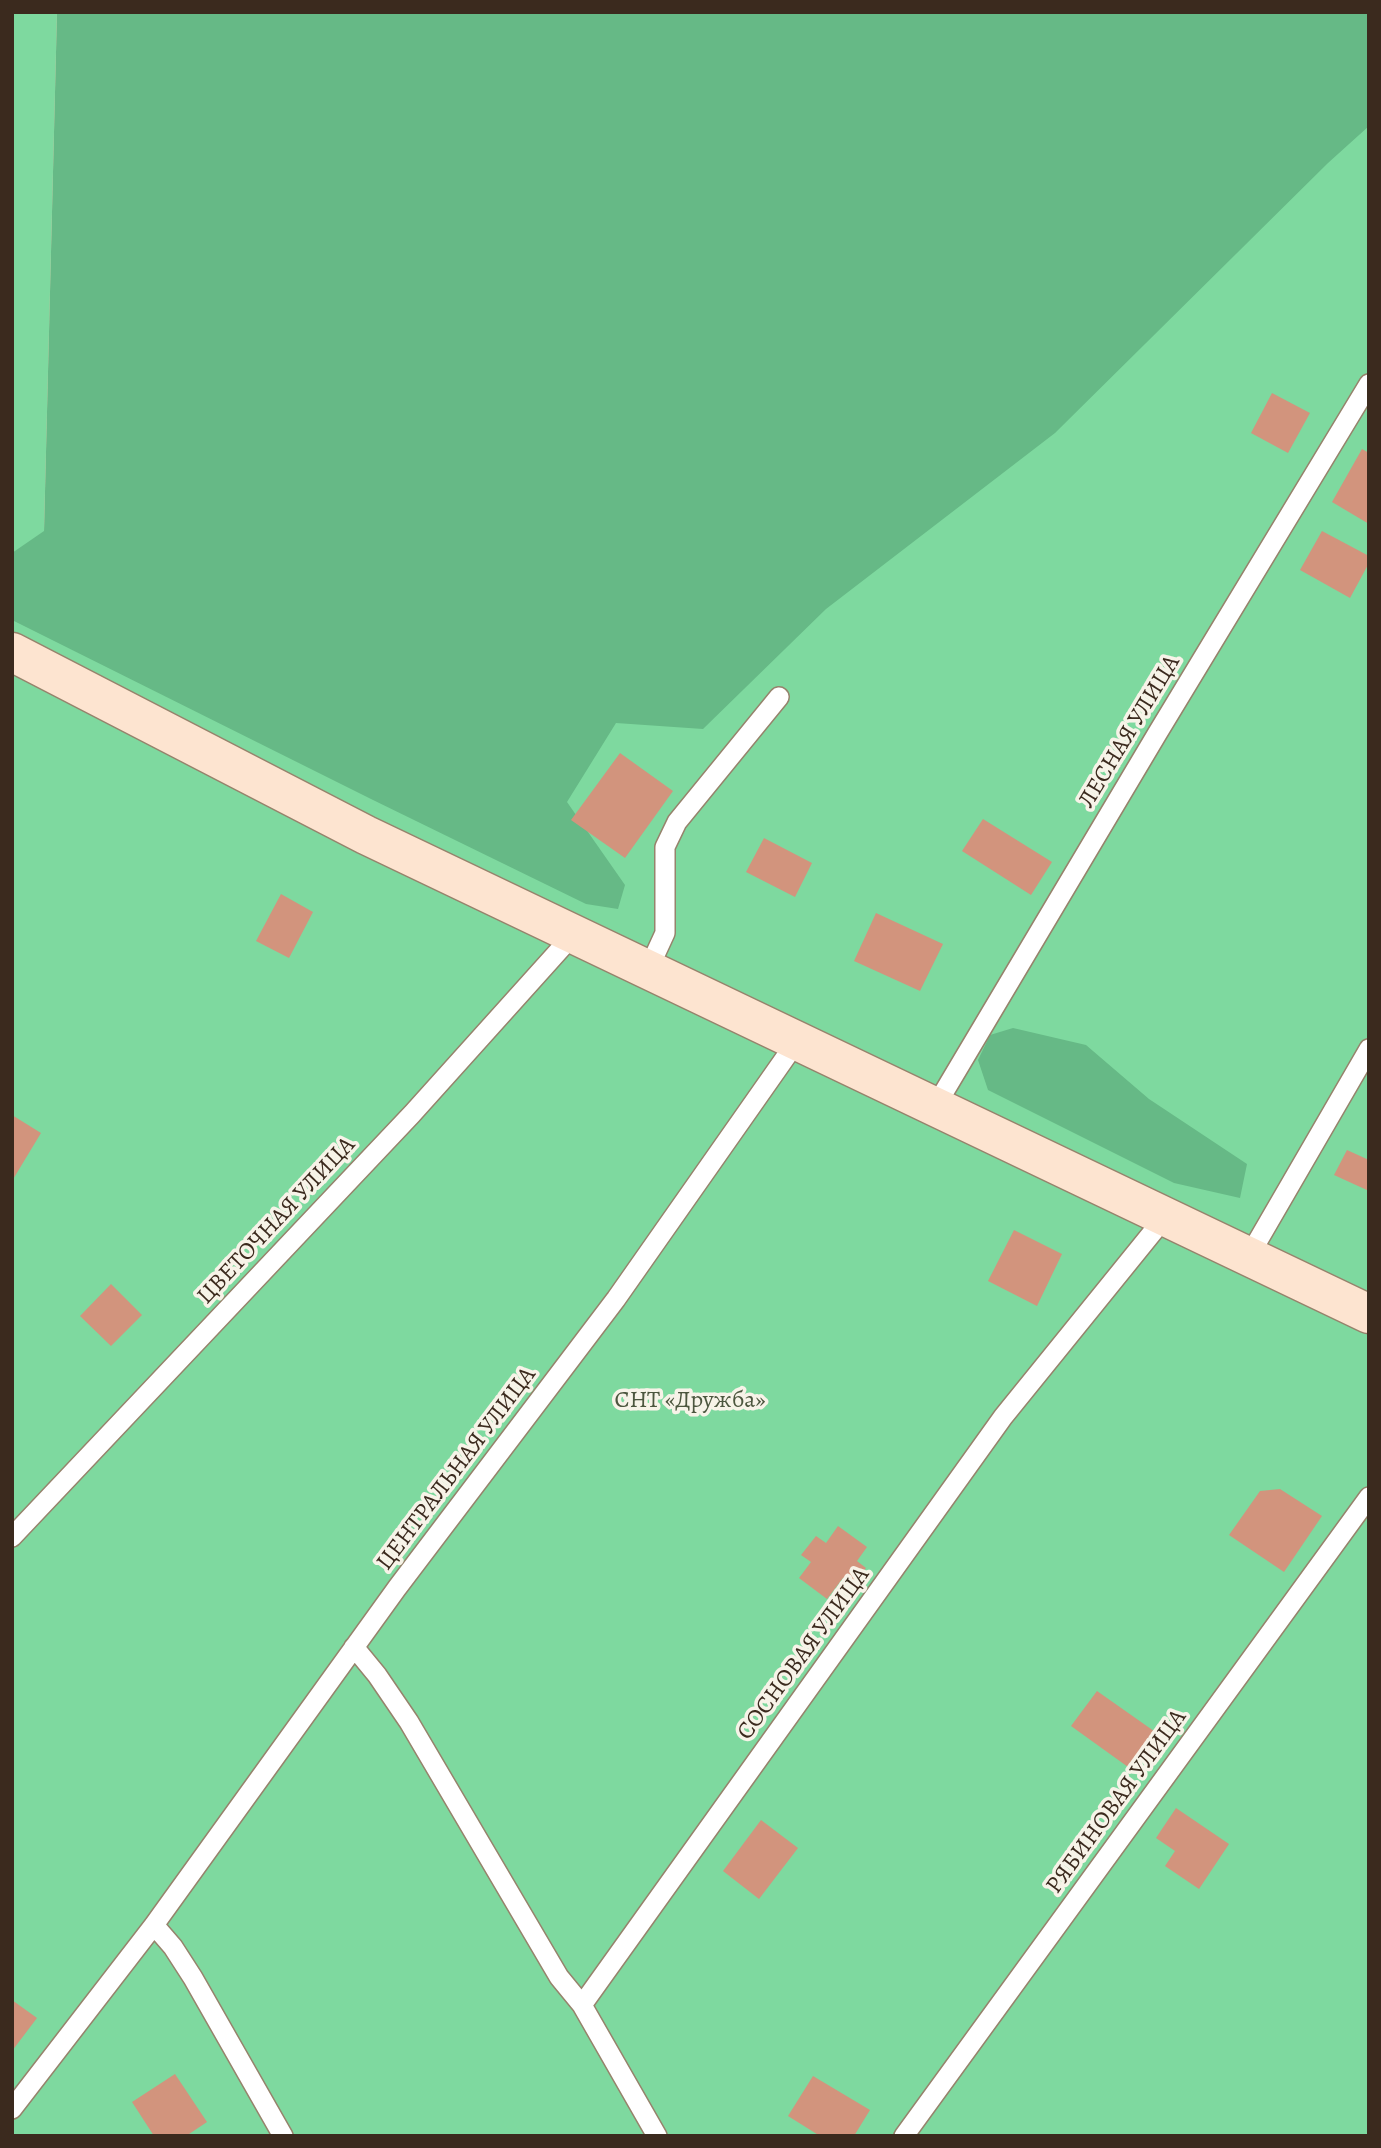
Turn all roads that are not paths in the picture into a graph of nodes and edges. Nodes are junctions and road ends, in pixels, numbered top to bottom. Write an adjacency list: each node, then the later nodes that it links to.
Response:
1 (1369, 384): 8 (lane, ЛЕСНАЯ УЛИЦА)
2 (12, 652): 4 (street)
3 (779, 697): 5 (lane)
4 (573, 935): 5 (street); 13 (lane, ЦВЕТОЧНАЯ УЛИЦА)
5 (648, 970): 6 (street)
6 (797, 1041): 8 (street); 14 (lane, ЦЕНТРАЛЬНАЯ УЛИЦА)
7 (1369, 1048): 10 (lane)
8 (935, 1107): 9 (street)
9 (1166, 1217): 10 (street); 16 (lane, СОСНОВАЯ УЛИЦА)
10 (1249, 1256): 11 (street)
11 (1369, 1314)
12 (1369, 1497): 20 (lane, РЯБИНОВАЯ УЛИЦА)
13 (12, 1537)
14 (354, 1647): 15 (lane, ЦЕНТРАЛЬНАЯ УЛИЦА); 16 (lane)
15 (154, 1925): 17 (lane, ЦЕНТРАЛЬНАЯ УЛИЦА); 18 (lane)
16 (582, 2006): 19 (lane)
17 (12, 2109)
18 (282, 2136)
19 (657, 2136)
20 (904, 2136)

